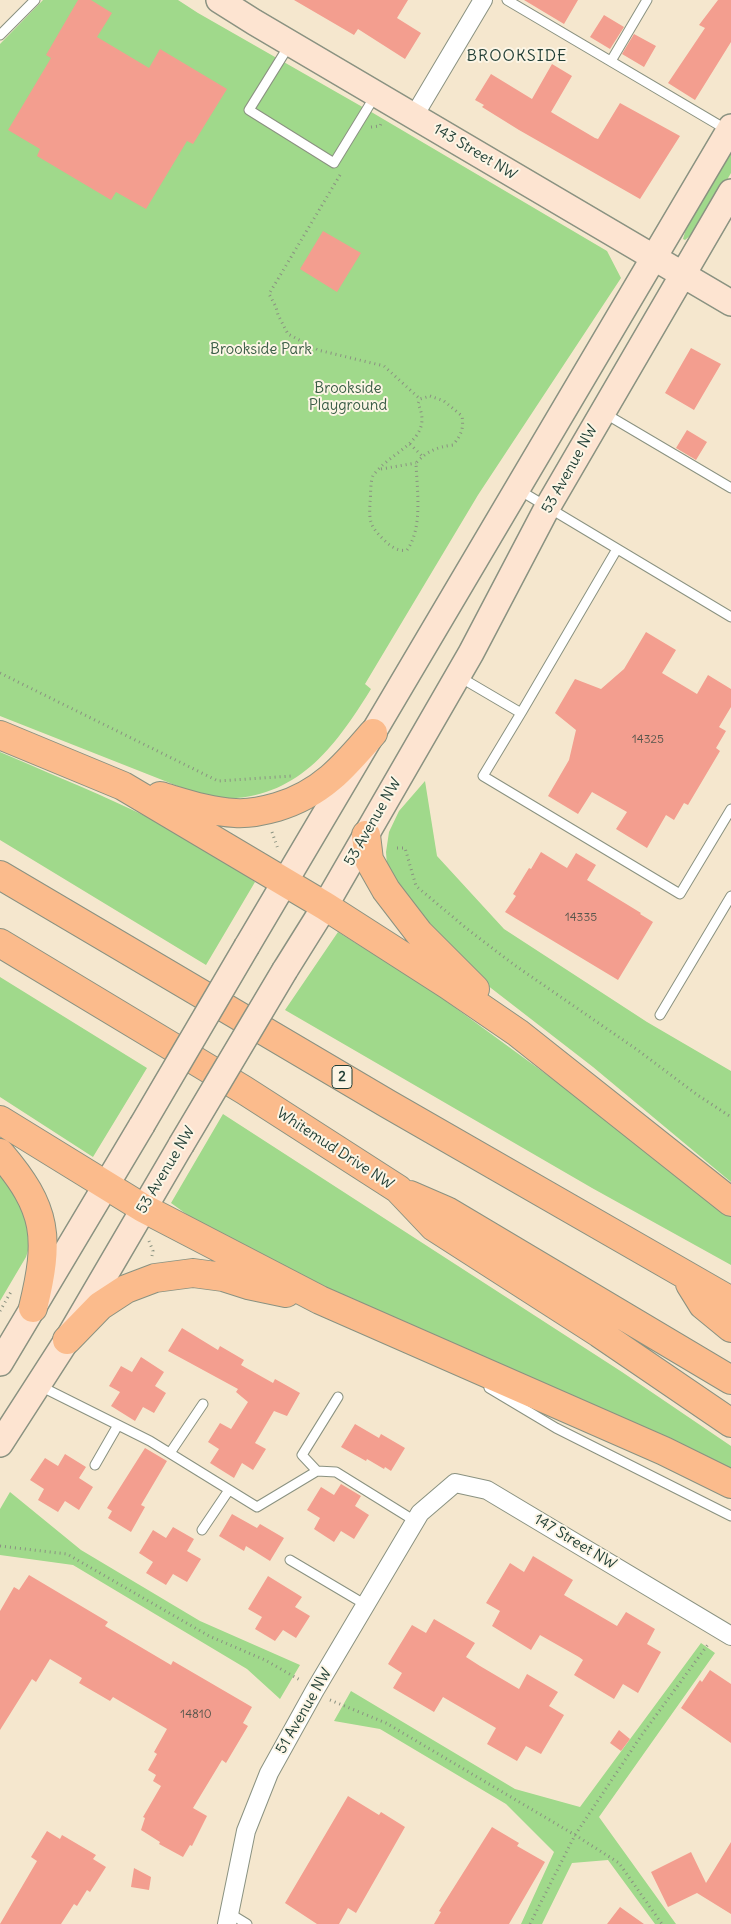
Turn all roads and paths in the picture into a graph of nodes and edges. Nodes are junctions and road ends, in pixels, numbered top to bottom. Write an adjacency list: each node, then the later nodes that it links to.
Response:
1 (35, 0): 6 (lane)
2 (220, 0): 7 (street, 143 Street NW)
3 (483, 0): 10 (street)
4 (507, 0): 8 (lane)
5 (647, 0): 8 (lane)
6 (0, 35)
7 (290, 43): 9 (street, 143 Street NW); 9 (lane)
8 (611, 61): 13 (lane)
9 (376, 94): 10 (street, 143 Street NW)
10 (414, 116): 16 (street, 143 Street NW)
11 (383, 121): 12 (path)
12 (367, 128)
13 (730, 129): 16 (street)
14 (343, 170): 19 (path)
15 (731, 192): 17 (street, 53 Avenue NW)
16 (653, 257): 17 (street, 143 Street NW); 26 (street)
17 (682, 274): 18 (street, 143 Street NW); 20 (street, 53 Avenue NW)
18 (731, 303)
19 (420, 399): 21 (path); 22 (path)
20 (602, 412): 25 (lane); 27 (street, 53 Avenue NW)
21 (410, 444): 22 (path); 24 (path)
22 (422, 456): 23 (path)
23 (416, 464): 24 (path); 24 (path)
24 (380, 469)
25 (731, 488)
26 (517, 489): 27 (lane); 33 (street)
27 (548, 508): 28 (lane); 31 (street, 53 Avenue NW)
28 (617, 549): 29 (lane); 32 (lane)
29 (731, 617)
30 (0, 673): 35 (path)
31 (458, 675): 32 (lane); 38 (street, 53 Avenue NW)
32 (521, 713): 37 (lane)
33 (373, 733): 36 (highway); 41 (street)
34 (0, 735): 36 (highway)
35 (299, 777)
36 (123, 786): 41 (highway)
37 (731, 809)
38 (366, 835): 43 (street, 53 Avenue NW); 46 (highway)
39 (397, 848): 47 (path)
40 (0, 875): 56 (highway, 2)
41 (286, 882): 43 (highway); 50 (street, bridge)
42 (731, 896): 45 (lane)
43 (325, 906): 46 (highway); 53 (street, 53 Avenue NW, bridge)
44 (0, 943): 51 (highway, Whitemud Drive NW)
45 (660, 1015)
46 (518, 1033): 52 (highway)
47 (731, 1117)
48 (0, 1120): 50 (highway)
49 (0, 1153): 60 (highway)
50 (106, 1186): 53 (highway); 60 (street)
51 (398, 1189): 67 (highway); 72 (highway, Whitemud Drive NW)
52 (731, 1202)
53 (143, 1208): 58 (highway); 63 (street, 53 Avenue NW)
54 (147, 1237): 55 (path)
55 (150, 1264)
56 (686, 1276): 59 (highway, 2); 62 (highway)
57 (14, 1286): 61 (path)
58 (320, 1300): 63 (highway); 64 (highway)
59 (731, 1301)
60 (33, 1308): 65 (street)
61 (0, 1310)
62 (731, 1328)
63 (67, 1340): 69 (street, 53 Avenue NW)
64 (412, 1341): 66 (lane); 78 (highway)
65 (0, 1363)
66 (471, 1377)
67 (731, 1380)
68 (480, 1382): 80 (lane)
69 (38, 1384): 73 (lane); 74 (street, 53 Avenue NW)
70 (338, 1396): 77 (lane)
71 (203, 1404): 75 (lane)
72 (731, 1423)
73 (118, 1425): 75 (lane); 76 (lane)
74 (0, 1444)
75 (170, 1454): 79 (lane)
76 (95, 1465)
77 (317, 1471): 79 (lane); 81 (lane)
78 (731, 1484)
79 (229, 1490): 82 (lane)
80 (731, 1516)
81 (418, 1517): 85 (street, 51 Avenue NW); 86 (street, 147 Street NW)
82 (202, 1530)
83 (0, 1546): 87 (path)
84 (290, 1560): 85 (lane)
85 (366, 1605): 87 (street, 51 Avenue NW)
86 (725, 1632): 88 (path)
87 (315, 1690): 88 (path); 89 (street, 51 Avenue NW)
88 (575, 1835): 91 (path); 92 (path)
89 (228, 1918): 90 (lane)
90 (247, 1924)
91 (530, 1924)
92 (662, 1924)

